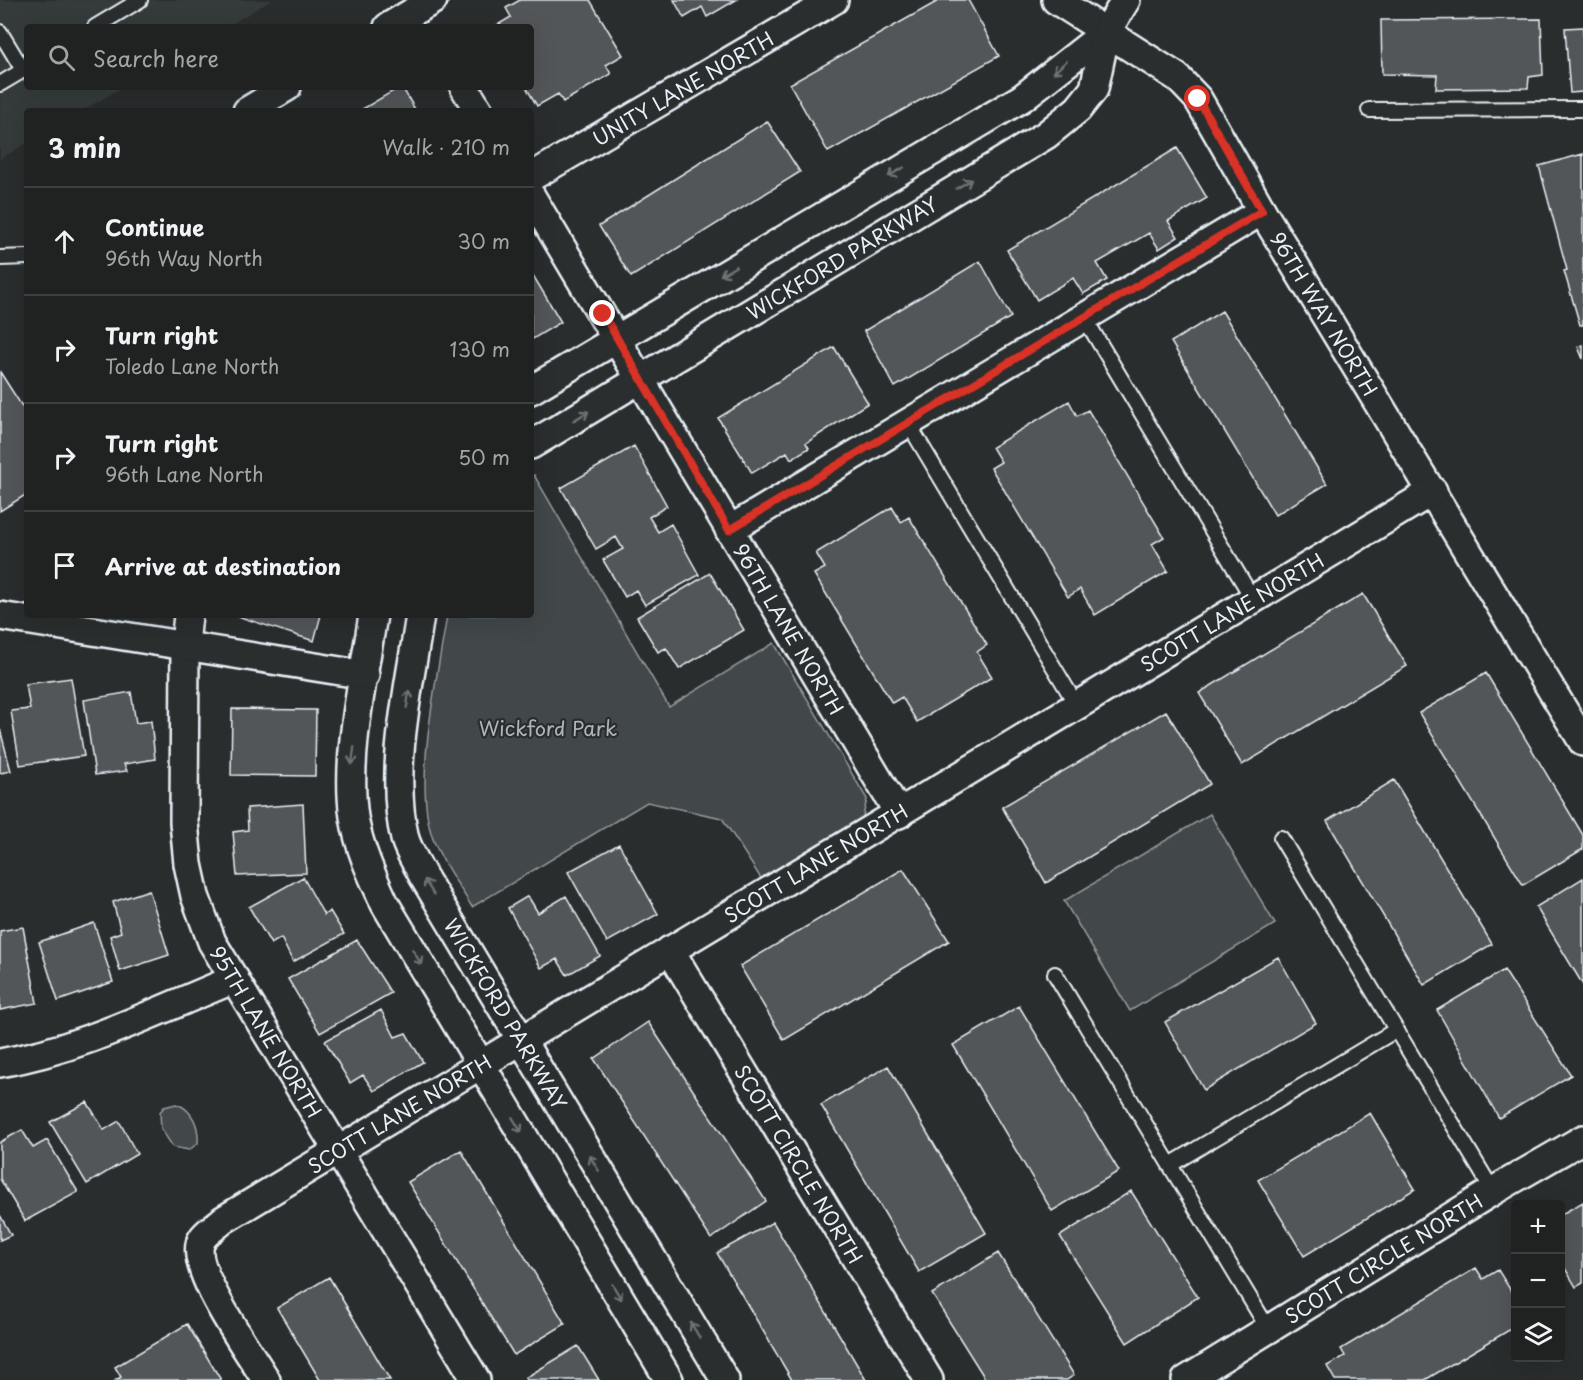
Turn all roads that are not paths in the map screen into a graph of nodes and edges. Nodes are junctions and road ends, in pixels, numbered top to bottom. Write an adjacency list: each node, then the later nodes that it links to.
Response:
1 (140, 0): 6 (lane)
2 (834, 0): 19 (street, UNITY LANE NORTH)
3 (1056, 0): 9 (street, 96TH WAY NORTH)
4 (1126, 0): 9 (street, WICKFORD PARKWAY)
5 (426, 12): 7 (street)
6 (100, 24)
7 (396, 24)
8 (0, 32): 10 (lane)
9 (1106, 32): 21 (street, 96TH WAY NORTH); 25 (street, WICKFORD PARKWAY, one-way to 25); 26 (street, WICKFORD PARKWAY, one-way to 9)
10 (24, 68)
11 (24, 70): 12 (lane)
12 (0, 84)
13 (282, 90): 15 (street)
14 (466, 90): 16 (street)
15 (252, 108)
16 (477, 108)
17 (1583, 109): 18 (lane)
18 (1369, 110)
19 (534, 175)
20 (534, 201): 25 (street, 96TH LANE NORTH)
21 (1262, 211): 24 (street); 30 (street, 96TH WAY NORTH)
22 (24, 257): 23 (lane)
23 (0, 258)
24 (1084, 317): 28 (street); 32 (lane)
25 (616, 337): 26 (street, 96TH LANE NORTH); 27 (street, WICKFORD PARKWAY)
26 (640, 380): 29 (street, WICKFORD PARKWAY, one-way to 26); 31 (street, 96TH LANE NORTH)
27 (534, 388)
28 (908, 423): 31 (street); 39 (lane)
29 (534, 444)
30 (1433, 491): 32 (street, SCOTT LANE NORTH); 40 (street)
31 (729, 530): 41 (street, 96TH LANE NORTH)
32 (1253, 599): 39 (street, SCOTT LANE NORTH)
33 (0, 616): 37 (street)
34 (188, 618): 37 (street)
35 (373, 618): 38 (street)
36 (420, 618): 47 (street, WICKFORD PARKWAY, one-way to 36)
37 (185, 645): 38 (street); 45 (street, 95TH LANE NORTH)
38 (364, 675): 50 (street, one-way to 50)
39 (1077, 706): 41 (street, SCOTT LANE NORTH)
40 (1583, 742)
41 (899, 814): 43 (street, SCOTT LANE NORTH)
42 (1281, 838): 46 (lane)
43 (670, 950): 47 (street, SCOTT LANE NORTH); 61 (street, SCOTT CIRCLE NORTH)
44 (1055, 974): 54 (lane)
45 (235, 979): 48 (street); 53 (street, 95TH LANE NORTH)
46 (1396, 1030): 54 (lane); 55 (lane)
47 (521, 1040): 50 (street, SCOTT LANE NORTH); 60 (street, WICKFORD PARKWAY, one-way to 47)
48 (32, 1058): 49 (street); 51 (street)
49 (0, 1063)
50 (480, 1063): 53 (street, SCOTT LANE NORTH); 59 (street, one-way to 59)
51 (0, 1076)
52 (1583, 1140): 55 (street, SCOTT CIRCLE NORTH)
53 (337, 1150): 57 (street, SCOTT LANE NORTH); 58 (street, 95TH LANE NORTH)
54 (1170, 1165): 56 (lane)
55 (1493, 1191): 56 (street, SCOTT CIRCLE NORTH)
56 (1269, 1330): 62 (street, SCOTT CIRCLE NORTH)
57 (266, 1380)
58 (476, 1380)
59 (669, 1380)
60 (725, 1380)
61 (929, 1380)
62 (1186, 1380)

